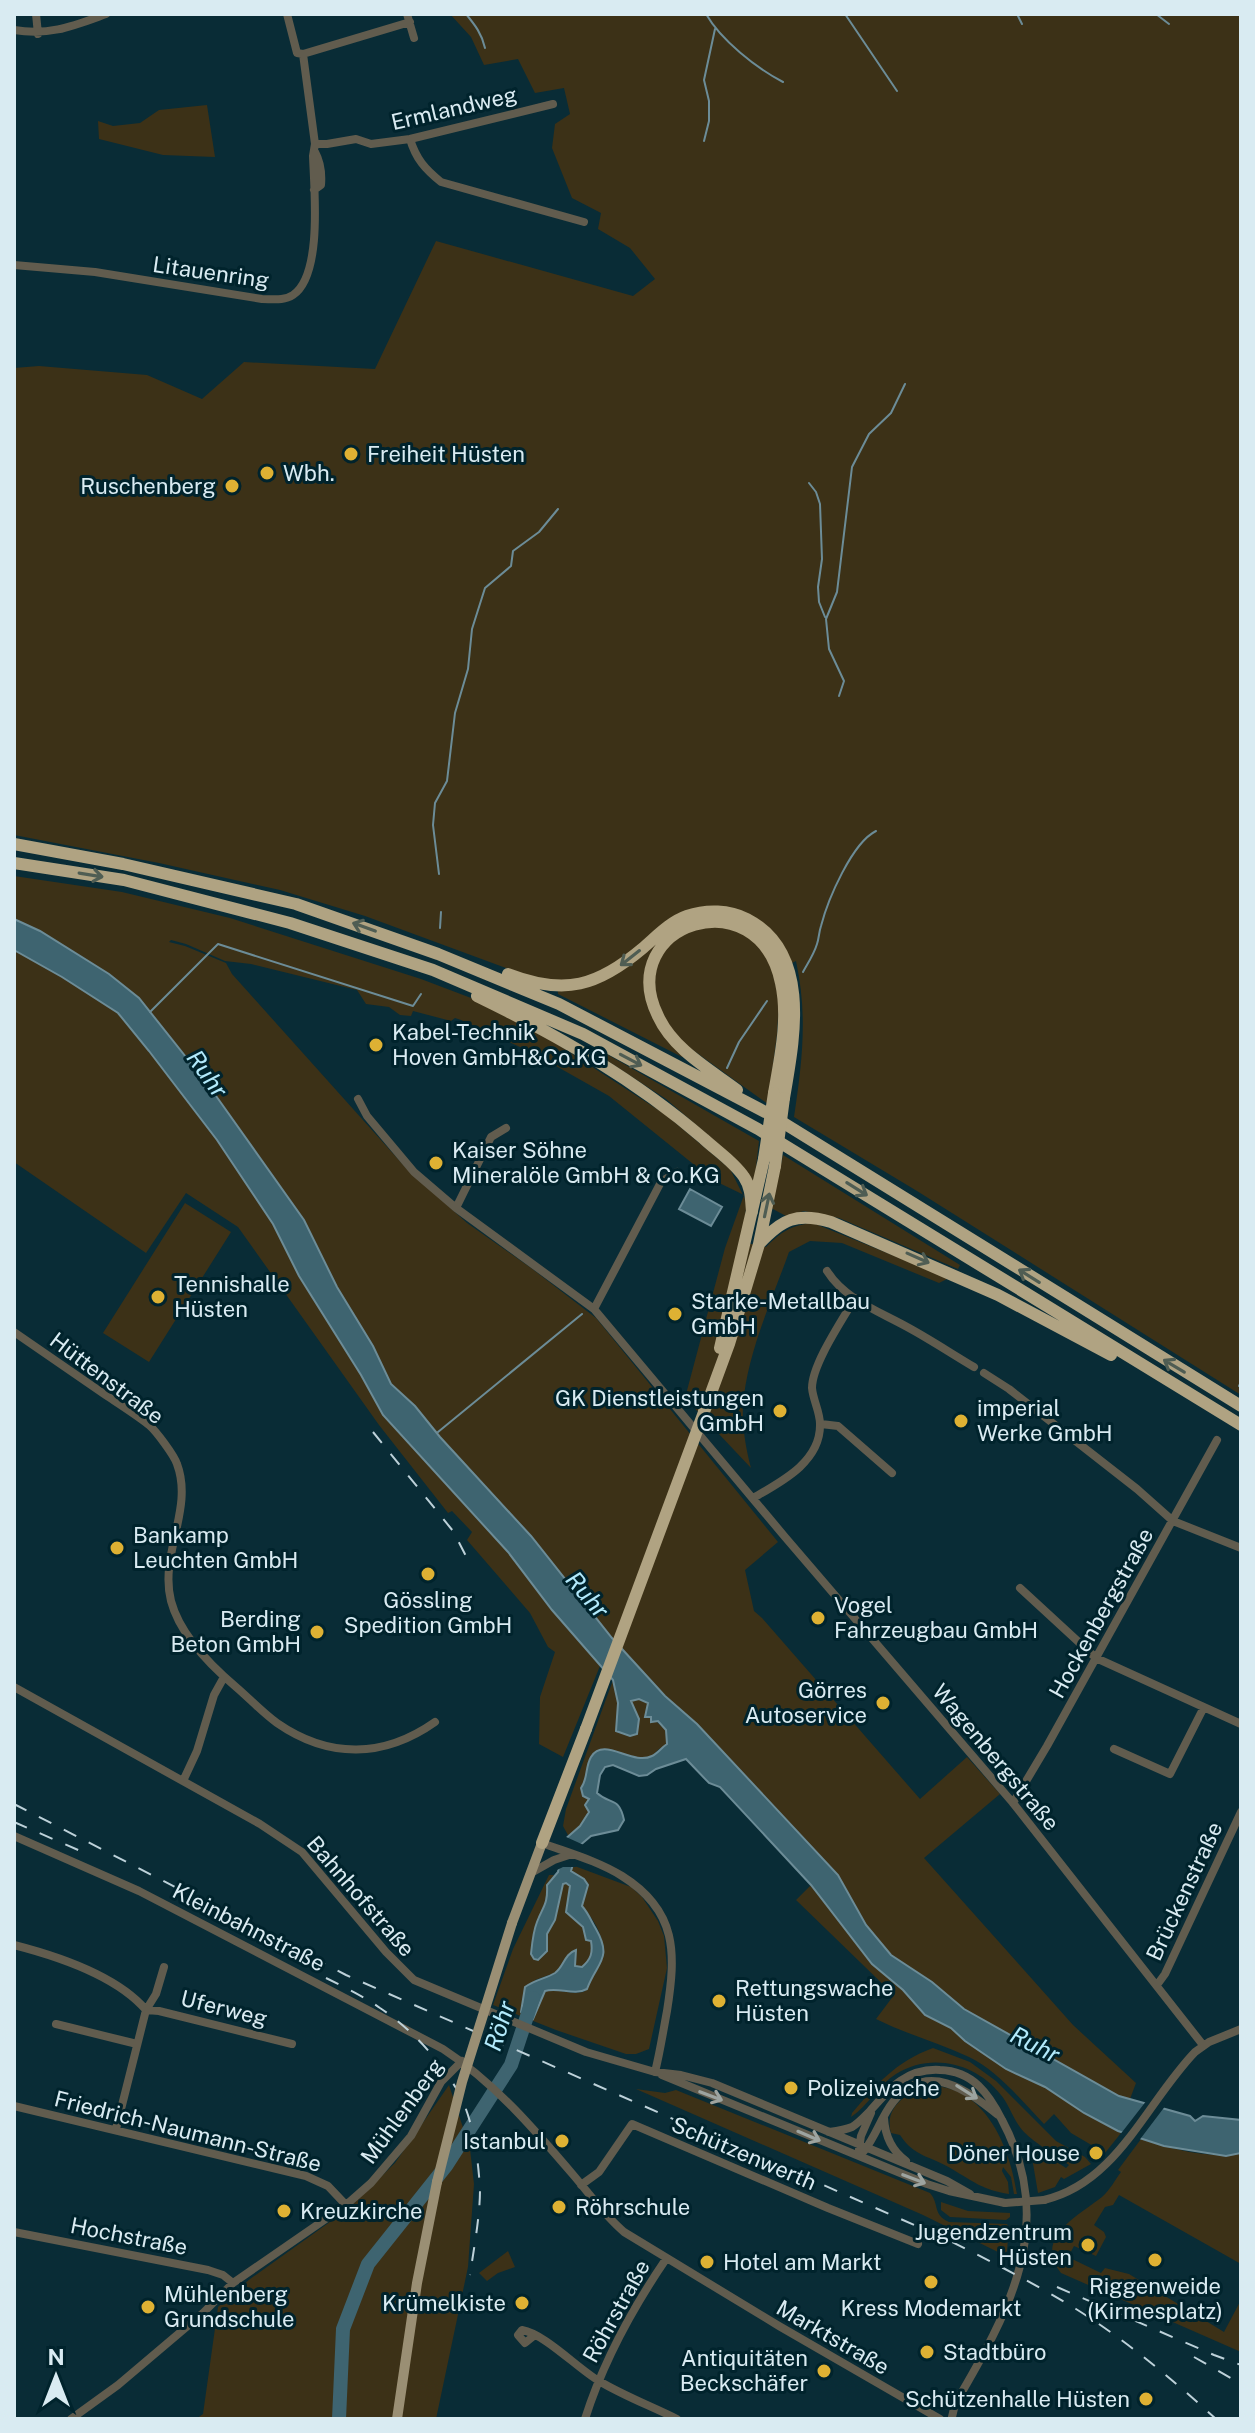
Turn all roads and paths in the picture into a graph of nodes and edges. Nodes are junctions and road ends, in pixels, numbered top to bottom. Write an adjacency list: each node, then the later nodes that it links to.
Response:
1 (36, 14): 6 (street)
2 (106, 14): 6 (street)
3 (287, 14): 8 (street, Litauenring)
4 (408, 18): 7 (street); 8 (street)
5 (14, 30): 6 (street)
6 (38, 34)
7 (414, 38)
8 (303, 54): 11 (street, Litauenring)
9 (553, 104): 10 (street, Ermlandweg)
10 (410, 139): 11 (street, Ermlandweg); 12 (street)
11 (315, 147): 13 (street, Litauenring)
12 (584, 222)
13 (14, 265)
14 (14, 844): 16 (highway, one-way to 14)
15 (14, 863): 17 (highway, one-way to 17)
16 (438, 954): 18 (highway, one-way to 16); 20 (highway)
17 (433, 970): 25 (highway); 32 (highway, one-way to 32)
18 (779, 1095): 20 (highway); 22 (highway, bridge)
19 (358, 1099): 24 (street, Wagenbergstraße)
20 (769, 1114): 35 (highway, one-way to 20)
21 (506, 1128): 24 (street)
22 (769, 1163): 25 (highway); 26 (highway, one-way to 22)
23 (677, 1172): 29 (street)
24 (456, 1208): 29 (street, Wagenbergstraße)
25 (752, 1212): 34 (highway)
26 (759, 1244): 32 (highway, one-way to 32); 34 (highway)
27 (827, 1271): 28 (street)
28 (855, 1298): 31 (street); 36 (street)
29 (594, 1309): 40 (street, Wagenbergstraße)
30 (14, 1332): 45 (street, Hüttenstraße)
31 (974, 1367)
32 (1151, 1369): 37 (highway)
33 (984, 1373): 41 (street)
34 (708, 1398): 55 (highway, bridge)
35 (1241, 1406)
36 (821, 1424): 39 (street); 40 (street)
37 (1241, 1425)
38 (1217, 1440): 41 (street, Hockenbergstraße)
39 (892, 1473)
40 (753, 1498): 52 (street, Wagenbergstraße)
41 (1173, 1521): 42 (street); 44 (street, Hockenbergstraße)
42 (1241, 1548)
43 (1020, 1588): 44 (street)
44 (1096, 1658): 47 (street); 52 (street, Hockenbergstraße)
45 (224, 1677): 48 (street, Hüttenstraße); 51 (street)
46 (14, 1687): 51 (street, Bahnhofstraße)
47 (1204, 1707): 49 (street); 50 (street)
48 (435, 1722)
49 (1241, 1724)
50 (1114, 1749)
51 (183, 1781): 68 (street, Bahnhofstraße)
52 (1013, 1803): 60 (street, Wagenbergstraße)
53 (1241, 1812): 60 (street, Brückenstraße)
54 (14, 1836): 67 (street, Kleinbahnstraße)
55 (542, 1843): 56 (street); 57 (main road)
56 (572, 1854): 57 (street); 68 (street)
57 (531, 1873): 89 (main road, bridge)
58 (14, 1945): 61 (street)
59 (164, 1967): 61 (street, Uferweg)
60 (1157, 1985): 66 (street, Wagenbergstraße)
61 (146, 2010): 64 (street, Uferweg); 65 (street, Uferweg)
62 (56, 2024): 64 (street)
63 (1241, 2029): 66 (street)
64 (137, 2044): 73 (street, Uferweg)
65 (292, 2044)
66 (1203, 2045): 79 (street, bridge)
67 (462, 2061): 78 (street, Marktstraße); 80 (street, Mühlenberg)
68 (655, 2072): 74 (street, Bahnhofstraße); 76 (street, Bahnhofstraße, one-way to 76)
69 (875, 2105): 72 (street); 74 (street); 75 (street)
70 (14, 2106): 73 (street, Friedrich-Naumann-Straße)
71 (884, 2116): 72 (street, one-way to 72); 75 (street); 77 (street)
72 (1001, 2118): 87 (street)
73 (116, 2129): 80 (street, Friedrich-Naumann-Straße)
74 (828, 2132): 75 (street, Bahnhofstraße)
75 (863, 2147): 76 (street); 77 (street, Bahnhofstraße)
76 (859, 2157): 79 (street, Bahnhofstraße, one-way to 79)
77 (913, 2166): 79 (street, Bahnhofstraße)
78 (581, 2185): 82 (street, Schützenwerth); 83 (street, Marktstraße)
79 (970, 2194)
80 (346, 2205): 84 (street, Mühlenberg)
81 (14, 2232): 84 (street, Hochstraße)
82 (918, 2244)
83 (666, 2259): 86 (street, Röhrstraße); 87 (street, Marktstraße)
84 (233, 2283): 88 (street, Mühlenberg)
85 (535, 2335): 86 (street, Röhrstraße)
86 (598, 2381): 90 (street, Röhrstraße); 91 (street)
87 (948, 2418)
88 (71, 2419)
89 (397, 2419)
90 (585, 2419)
91 (677, 2419)

